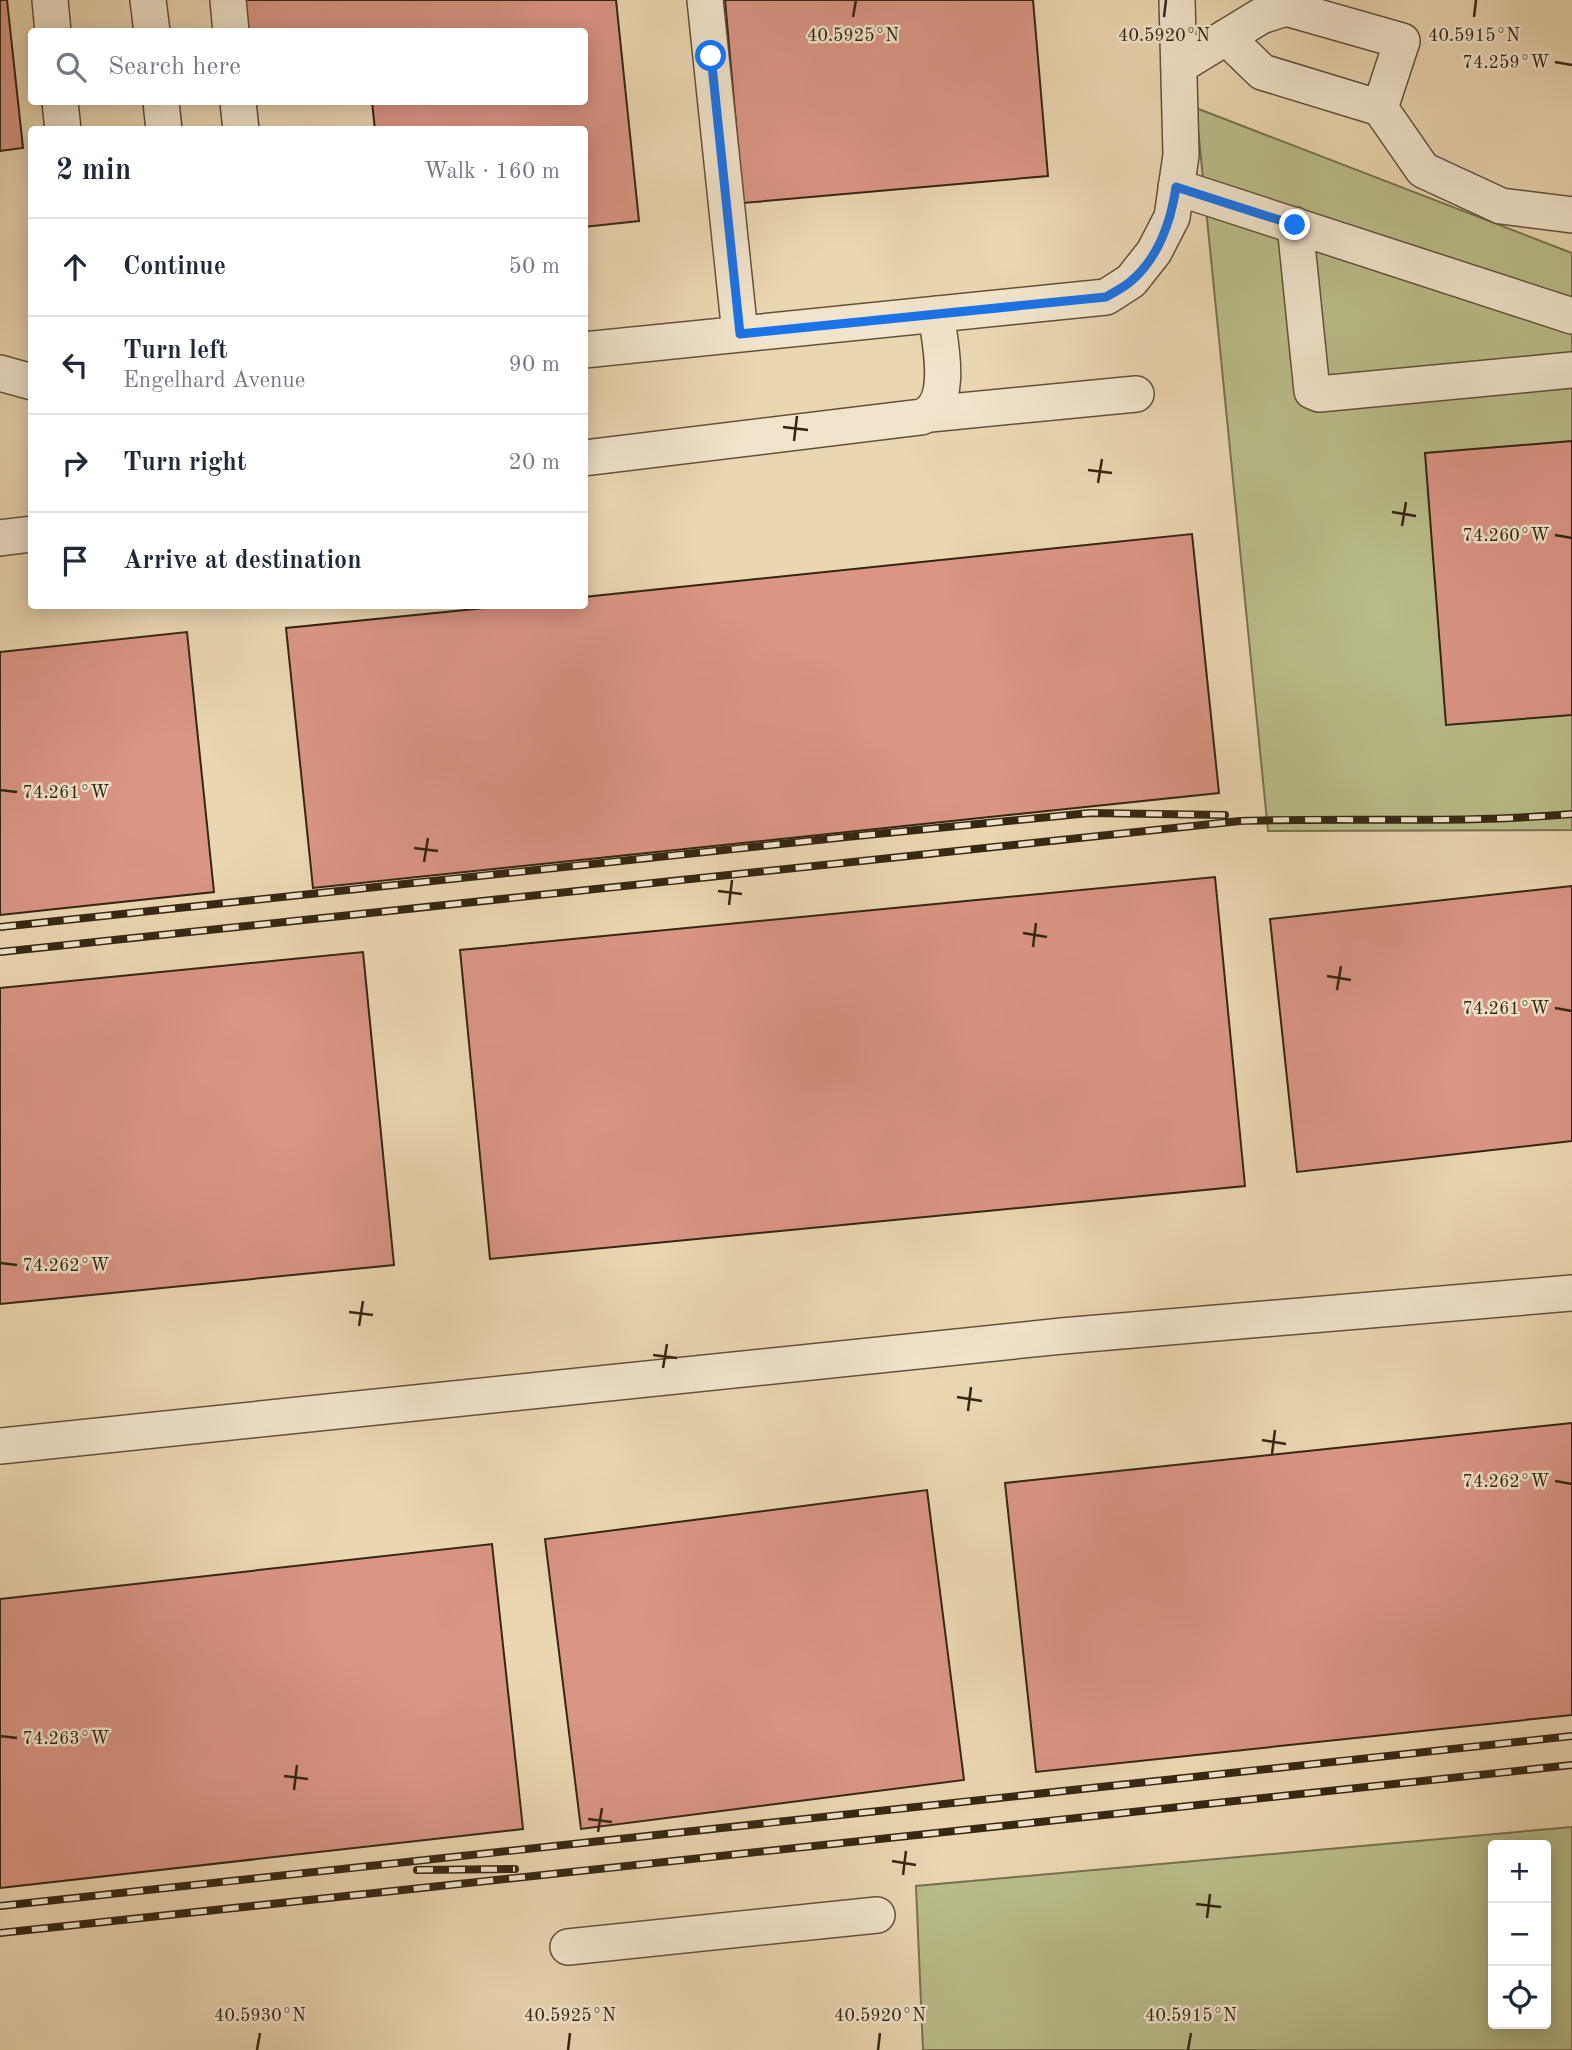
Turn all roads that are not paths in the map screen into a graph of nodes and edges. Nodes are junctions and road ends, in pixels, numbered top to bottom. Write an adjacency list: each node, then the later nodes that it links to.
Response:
1 (50, 0): 6 (street)
2 (148, 0): 7 (street)
3 (228, 0): 8 (street)
4 (705, 0): 23 (street)
5 (1177, 0): 10 (street)
6 (54, 28)
7 (152, 28)
8 (231, 28)
9 (1226, 37): 10 (street); 14 (street); 14 (street)
10 (1178, 66): 18 (street)
11 (60, 105): 15 (street)
12 (161, 105): 16 (street)
13 (238, 105): 17 (street)
14 (1380, 108): 19 (street)
15 (63, 126)
16 (164, 126)
17 (241, 126)
18 (1176, 187): 20 (street); 21 (street)
19 (1572, 215)
20 (1295, 225): 22 (street); 25 (street)
21 (936, 314): 23 (street); 29 (street)
22 (1572, 316)
23 (740, 334): 24 (street)
24 (588, 350)
25 (1572, 370)
26 (0, 373): 27 (street)
27 (28, 381)
28 (1136, 394): 29 (street)
29 (930, 414): 30 (street)
30 (588, 458)
31 (28, 534): 32 (street)
32 (0, 538)
33 (1572, 1293): 34 (street)
34 (0, 1446)
35 (877, 1915): 36 (street)
36 (568, 1947)

